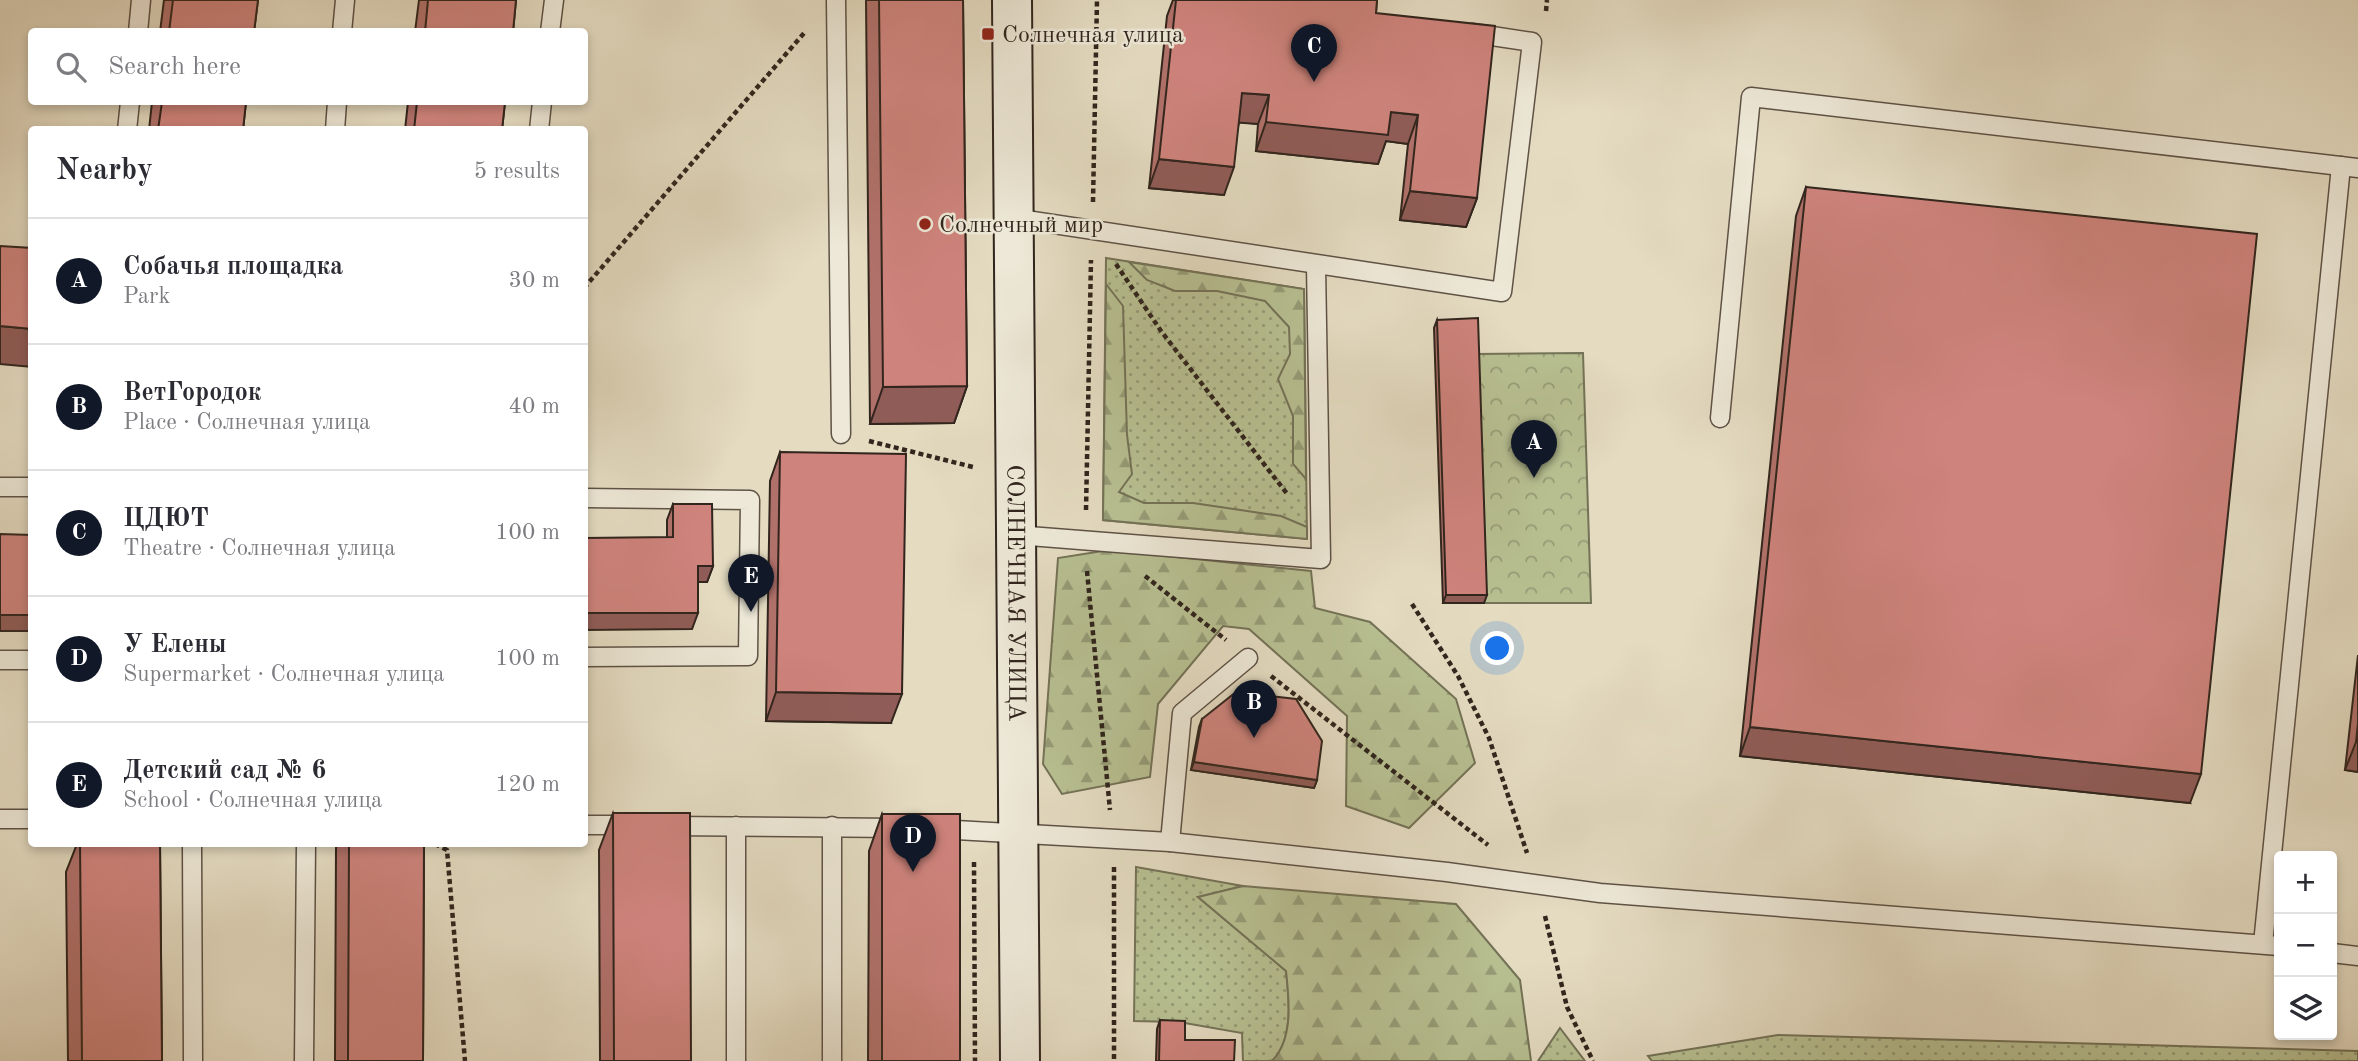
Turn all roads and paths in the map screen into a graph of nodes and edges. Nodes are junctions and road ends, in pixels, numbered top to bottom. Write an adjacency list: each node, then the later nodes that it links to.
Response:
1 (141, 0): 8 (lane)
2 (345, 0): 9 (lane)
3 (554, 0): 10 (lane)
4 (836, 0): 25 (lane)
5 (1012, 0): 20 (street, СОЛНЕЧНАЯ УЛИЦА)
6 (1546, 0): 7 (path)
7 (1546, 11)
8 (138, 28)
9 (342, 28)
10 (550, 28)
11 (1452, 30): 22 (lane)
12 (806, 31): 23 (path)
13 (130, 105): 16 (lane)
14 (337, 105): 17 (lane)
15 (542, 105): 18 (lane)
16 (127, 126)
17 (335, 126)
18 (539, 126)
19 (2350, 167): 24 (lane); 49 (lane)
20 (1014, 218): 21 (lane); 30 (street, СОЛНЕЧНАЯ УЛИЦА)
21 (1104, 230): 22 (lane); 31 (path)
22 (1316, 266): 31 (lane)
23 (588, 283)
24 (1720, 418)
25 (841, 434): 26 (path)
26 (972, 467)
27 (0, 487): 28 (lane)
28 (28, 487)
29 (588, 498): 34 (lane)
30 (1016, 535): 31 (lane); 43 (street, СОЛНЕЧНАЯ УЛИЦА)
31 (1321, 540)
32 (1144, 575): 35 (path)
33 (1412, 604): 48 (path)
34 (588, 657)
35 (1248, 658): 44 (lane); 48 (path)
36 (0, 660): 37 (lane)
37 (28, 660)
38 (0, 819): 39 (lane)
39 (28, 819)
40 (588, 825): 41 (lane)
41 (736, 826): 42 (lane); 55 (lane)
42 (832, 826): 43 (lane); 56 (lane)
43 (1017, 832): 44 (lane); 57 (street, СОЛНЕЧНАЯ УЛИЦА)
44 (1170, 842): 48 (lane)
45 (192, 847): 52 (lane)
46 (306, 847): 53 (lane)
47 (441, 847): 54 (path)
48 (1538, 884): 49 (lane); 58 (path)
49 (2271, 945)
50 (2337, 954): 51 (lane)
51 (2358, 956)
52 (193, 1061)
53 (304, 1061)
54 (466, 1061)
55 (736, 1061)
56 (832, 1061)
57 (1020, 1061)
58 (1593, 1061)

